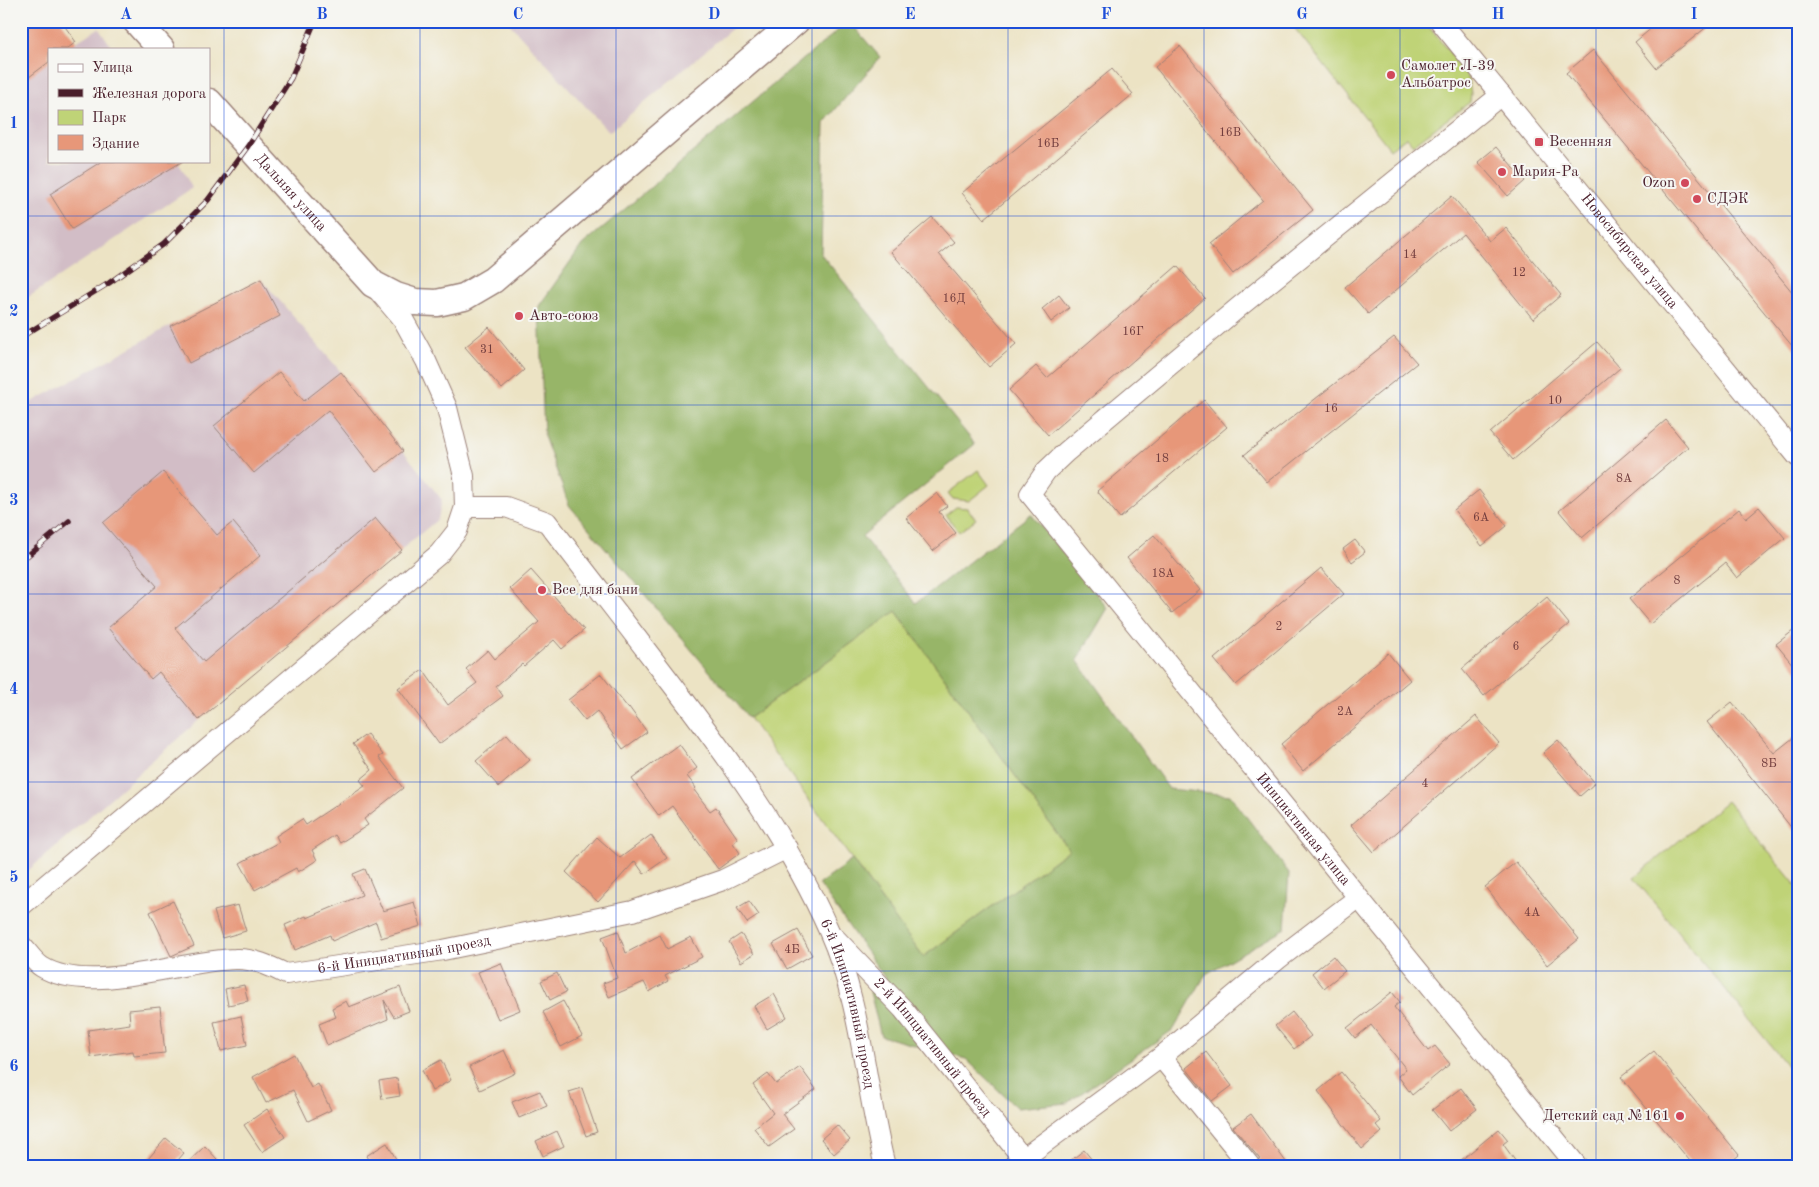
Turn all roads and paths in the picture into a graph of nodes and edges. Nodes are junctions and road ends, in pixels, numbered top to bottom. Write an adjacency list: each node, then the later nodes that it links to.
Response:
1 (136, 21): 4 (main road)
2 (796, 21): 7 (main road)
3 (1440, 21): 5 (street, Новосибирская улица)
4 (159, 48)
5 (1501, 95): 8 (street, Новосибирская улица); 11 (street, Инициативная улица)
6 (210, 103): 7 (main road, Дальняя улица)
7 (373, 284): 9 (street)
8 (1798, 457)
9 (465, 507): 10 (street, 6-й Инициативный проезд); 12 (street)
10 (787, 848): 13 (street, 6-й Инициативный проезд); 14 (street, 6-й Инициативный проезд)
11 (1358, 898): 15 (street); 19 (street, Инициативная улица)
12 (21, 906)
13 (829, 932): 16 (street, 2-й Инициативный проезд); 17 (street, 6-й Инициативный проезд)
14 (21, 945)
15 (1161, 1057): 16 (street); 18 (street)
16 (1021, 1163)
17 (885, 1166)
18 (1250, 1166)
19 (1577, 1166)

